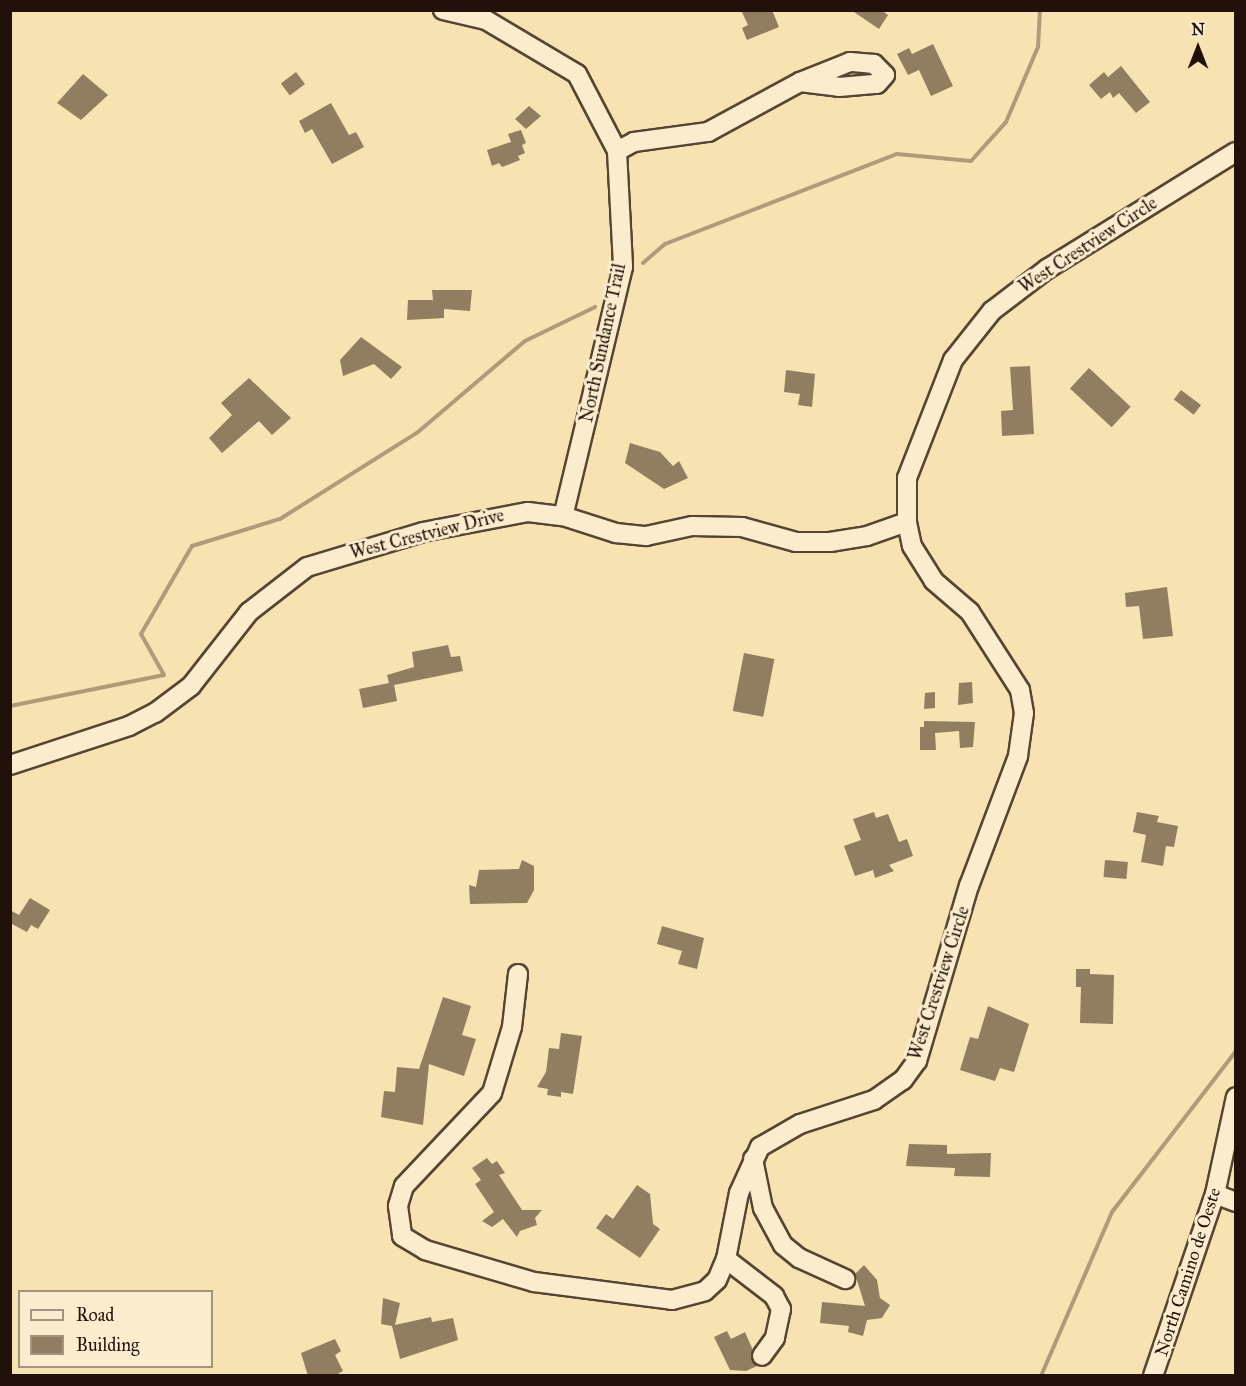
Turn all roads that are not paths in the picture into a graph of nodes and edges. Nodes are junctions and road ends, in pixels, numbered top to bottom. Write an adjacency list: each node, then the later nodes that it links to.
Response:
1 (443, 10): 3 (street, North Sundance Trail)
2 (800, 82): 3 (street)
3 (618, 151): 5 (street, North Sundance Trail)
4 (1236, 152): 6 (street, West Crestview Circle)
5 (563, 516): 6 (street, West Crestview Drive); 7 (street, West Crestview Drive)
6 (907, 522): 12 (street, West Crestview Circle)
7 (10, 765)
8 (518, 975): 15 (street, West Crestview Circle)
9 (1236, 1097): 10 (street, North Camino de Oeste)
10 (1229, 1128): 11 (street); 13 (street, North Camino de Oeste)
11 (1236, 1157)
12 (753, 1159): 15 (street, West Crestview Circle); 16 (street)
13 (1215, 1194): 14 (street); 18 (street, North Camino de Oeste)
14 (1236, 1202)
15 (726, 1259): 17 (street)
16 (845, 1279)
17 (762, 1356)
18 (1153, 1376)

